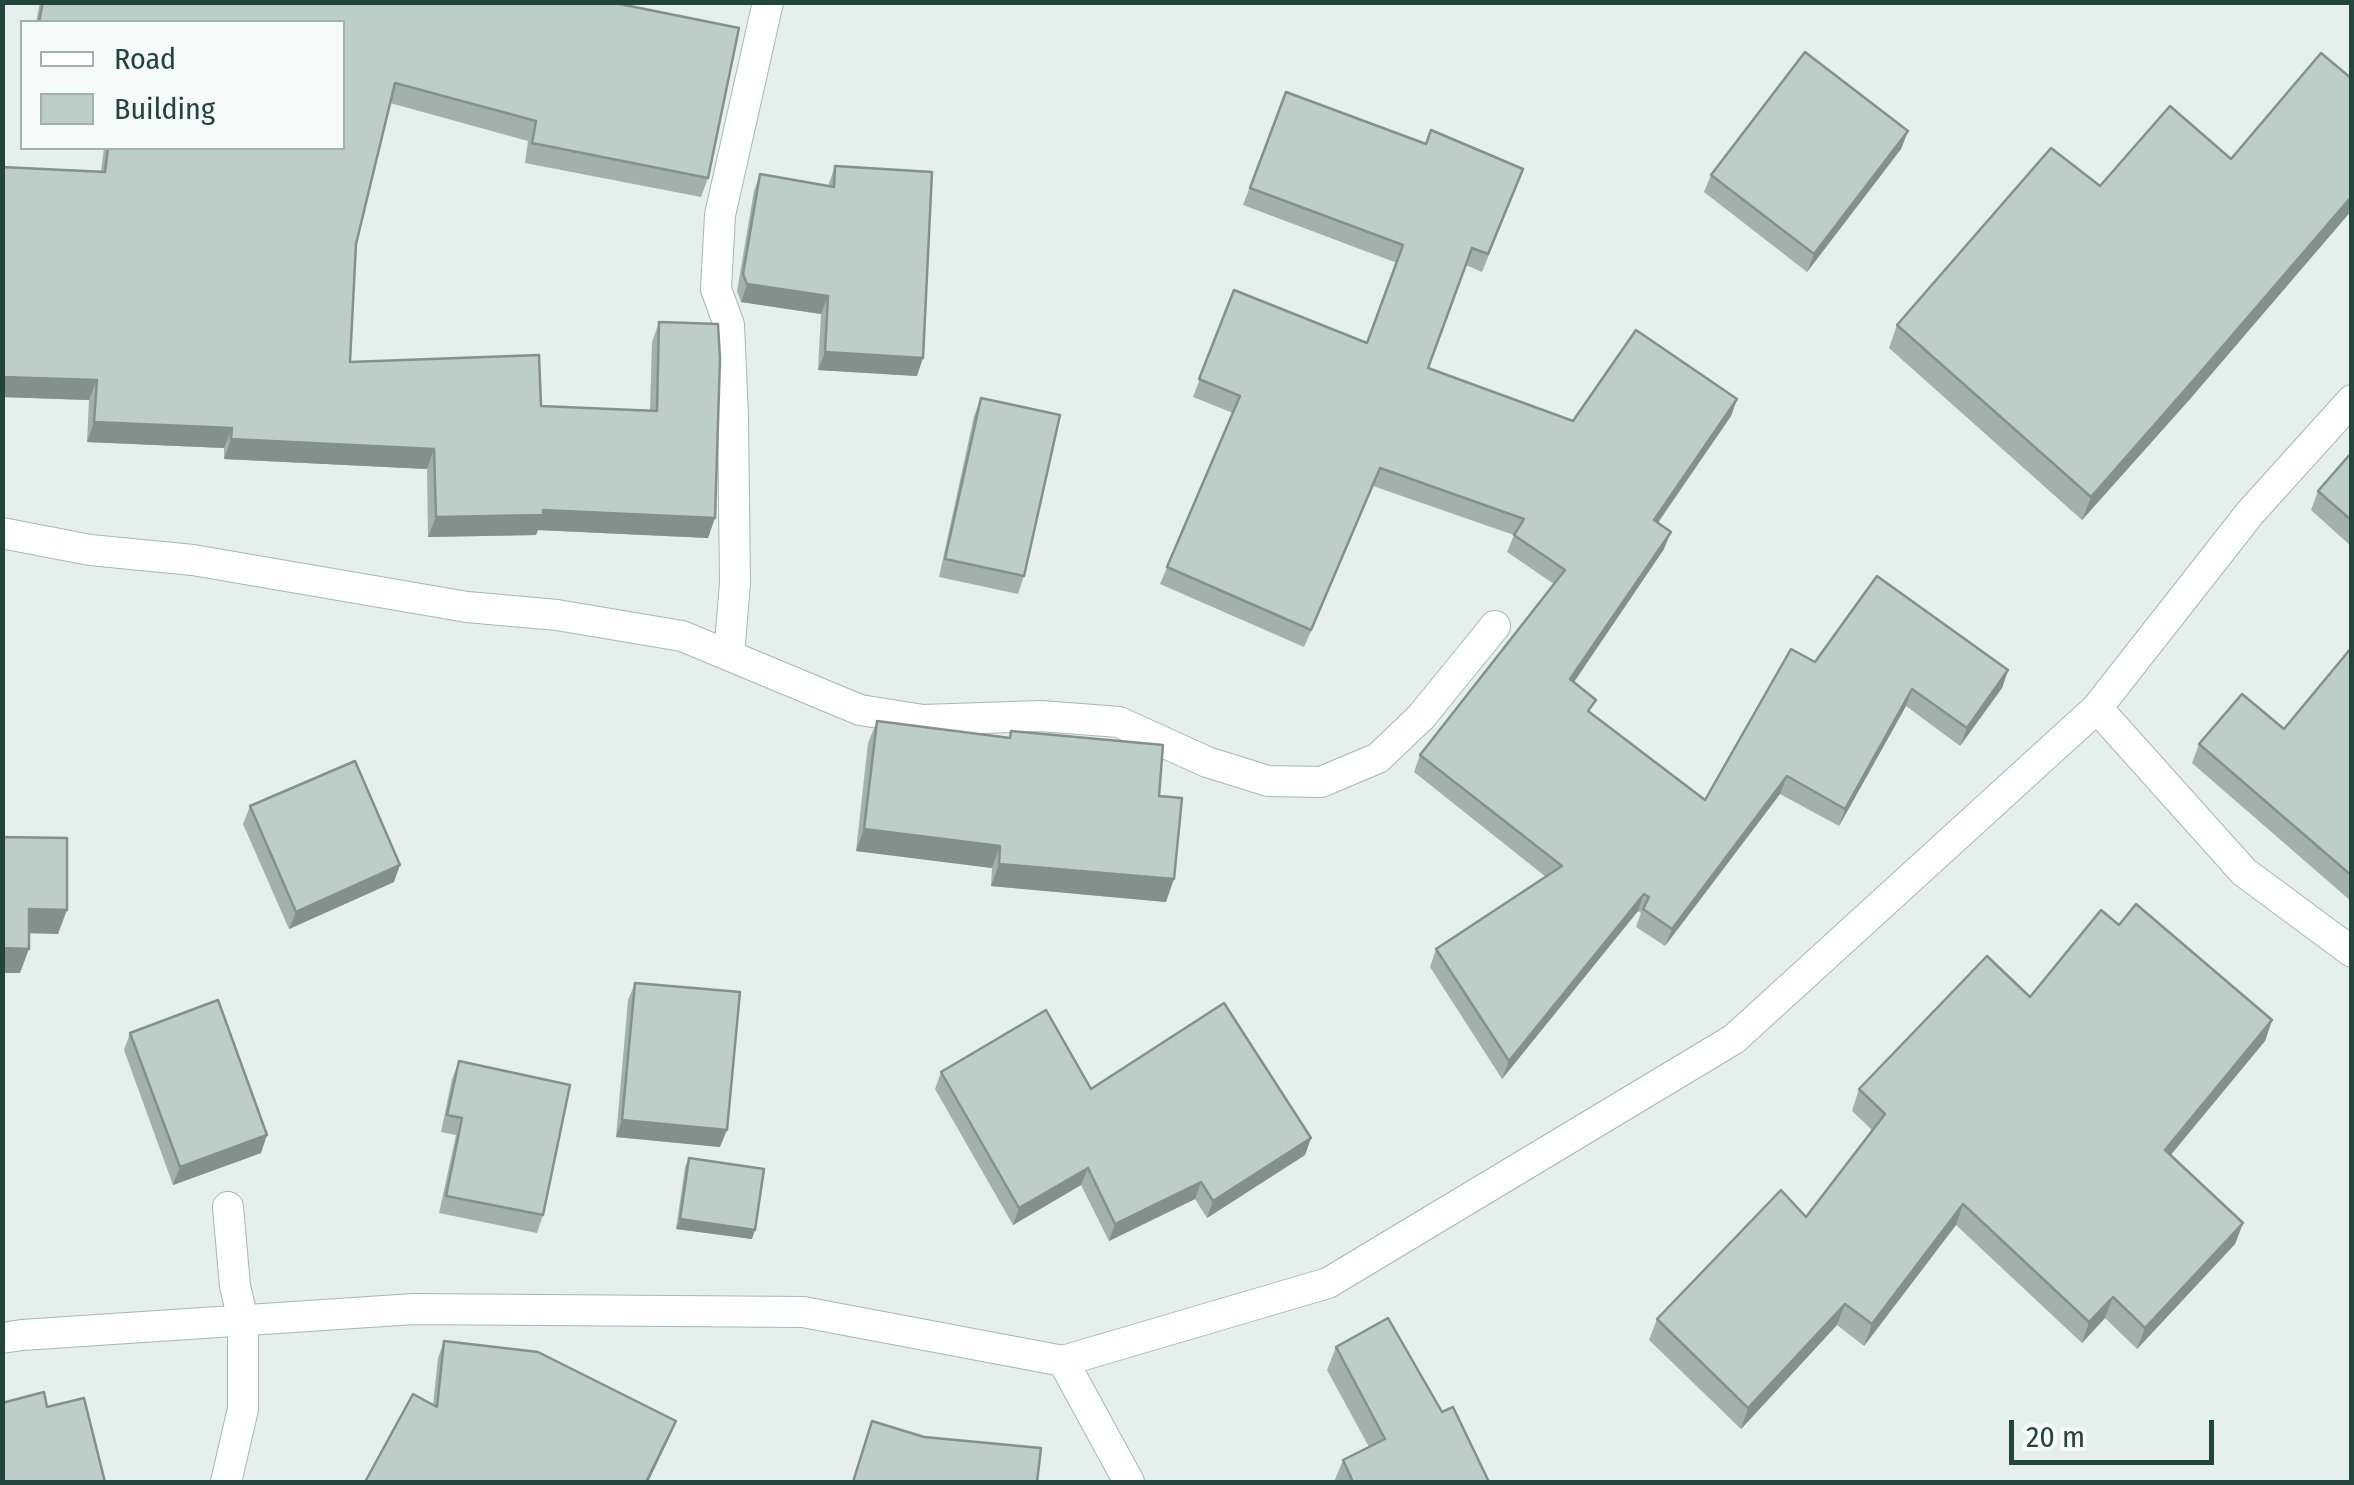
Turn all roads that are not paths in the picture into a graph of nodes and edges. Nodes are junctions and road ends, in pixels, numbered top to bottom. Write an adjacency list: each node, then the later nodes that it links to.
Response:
1 (768, 2): 5 (street)
2 (2352, 400): 6 (street)
3 (2, 532): 5 (street)
4 (1495, 626): 5 (street)
5 (729, 655)
6 (2096, 708): 7 (street); 11 (street)
7 (2352, 952)
8 (228, 1207): 9 (street)
9 (243, 1320): 10 (street); 11 (street); 12 (street)
10 (2, 1338)
11 (1063, 1361): 13 (street)
12 (226, 1482)
13 (1129, 1482)

